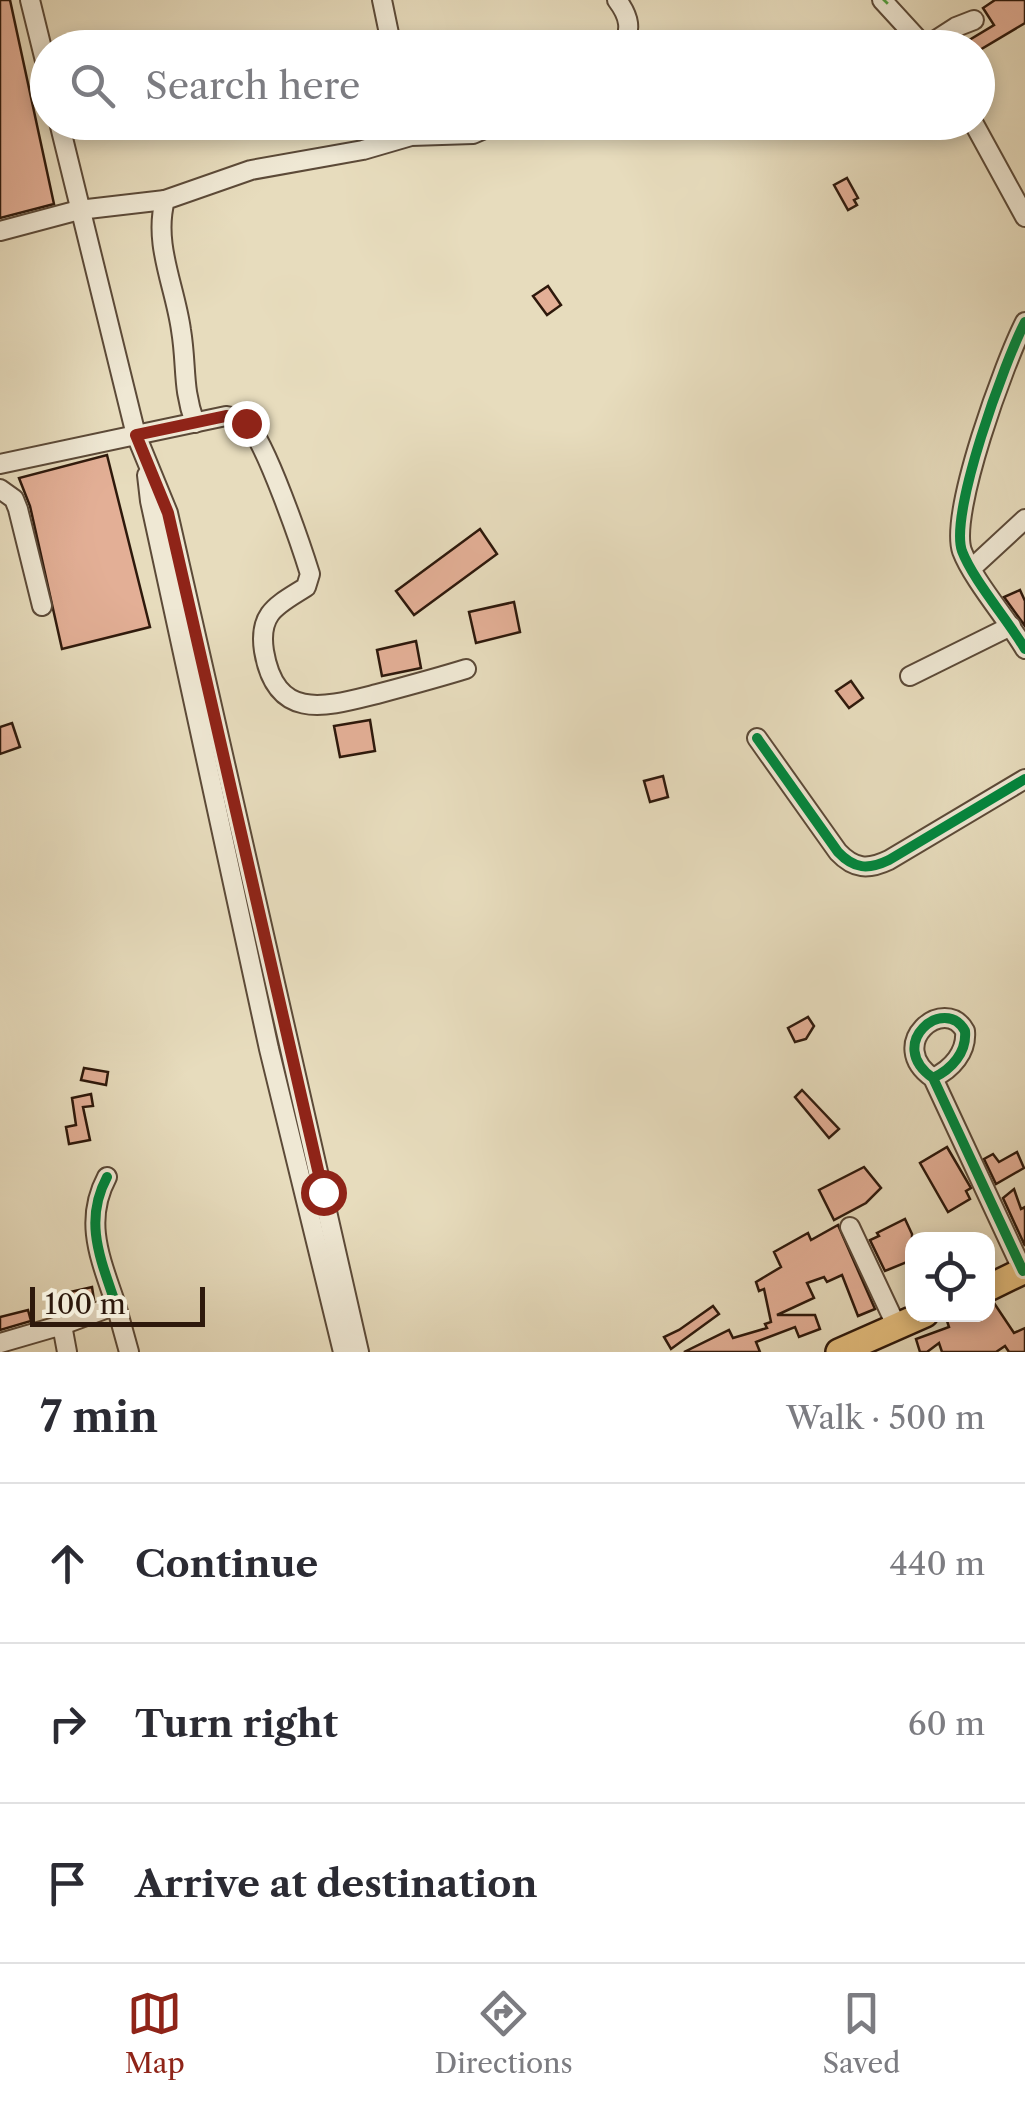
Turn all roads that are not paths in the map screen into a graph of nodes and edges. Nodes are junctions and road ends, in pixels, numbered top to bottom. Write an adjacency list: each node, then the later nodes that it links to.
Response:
1 (30, 0): 6 (street)
2 (382, 0): 7 (street)
3 (617, 0): 8 (street)
4 (882, 0): 9 (street)
5 (974, 20): 10 (street)
6 (37, 30)
7 (388, 30)
8 (629, 30)
9 (910, 30)
10 (953, 30)
11 (63, 140): 15 (street)
12 (385, 140): 14 (street)
13 (983, 140): 16 (street)
14 (166, 200): 15 (street); 19 (street)
15 (79, 210): 17 (street); 20 (street)
16 (1025, 217)
17 (0, 232)
18 (1025, 322): 25 (street)
19 (194, 423): 20 (street); 29 (street)
20 (136, 435): 21 (street); 22 (street)
21 (0, 464)
22 (146, 465): 45 (street); 46 (street)
23 (0, 489): 26 (street)
24 (1025, 519): 25 (street)
25 (972, 568): 27 (street)
26 (42, 606)
27 (1012, 626): 28 (street); 30 (street)
28 (1025, 649)
29 (466, 669)
30 (910, 676)
31 (757, 738): 32 (street)
32 (1025, 778)
33 (933, 1078): 36 (street)
34 (107, 1177): 38 (street)
35 (850, 1227): 41 (street)
36 (1024, 1270): 37 (highway)
37 (995, 1284)
38 (116, 1305): 40 (street); 44 (street)
39 (907, 1322): 41 (highway)
40 (62, 1326): 42 (street); 43 (street)
41 (897, 1327): 47 (highway)
42 (0, 1343)
43 (67, 1352)
44 (129, 1352)
45 (343, 1352)
46 (359, 1352)
47 (838, 1352)

